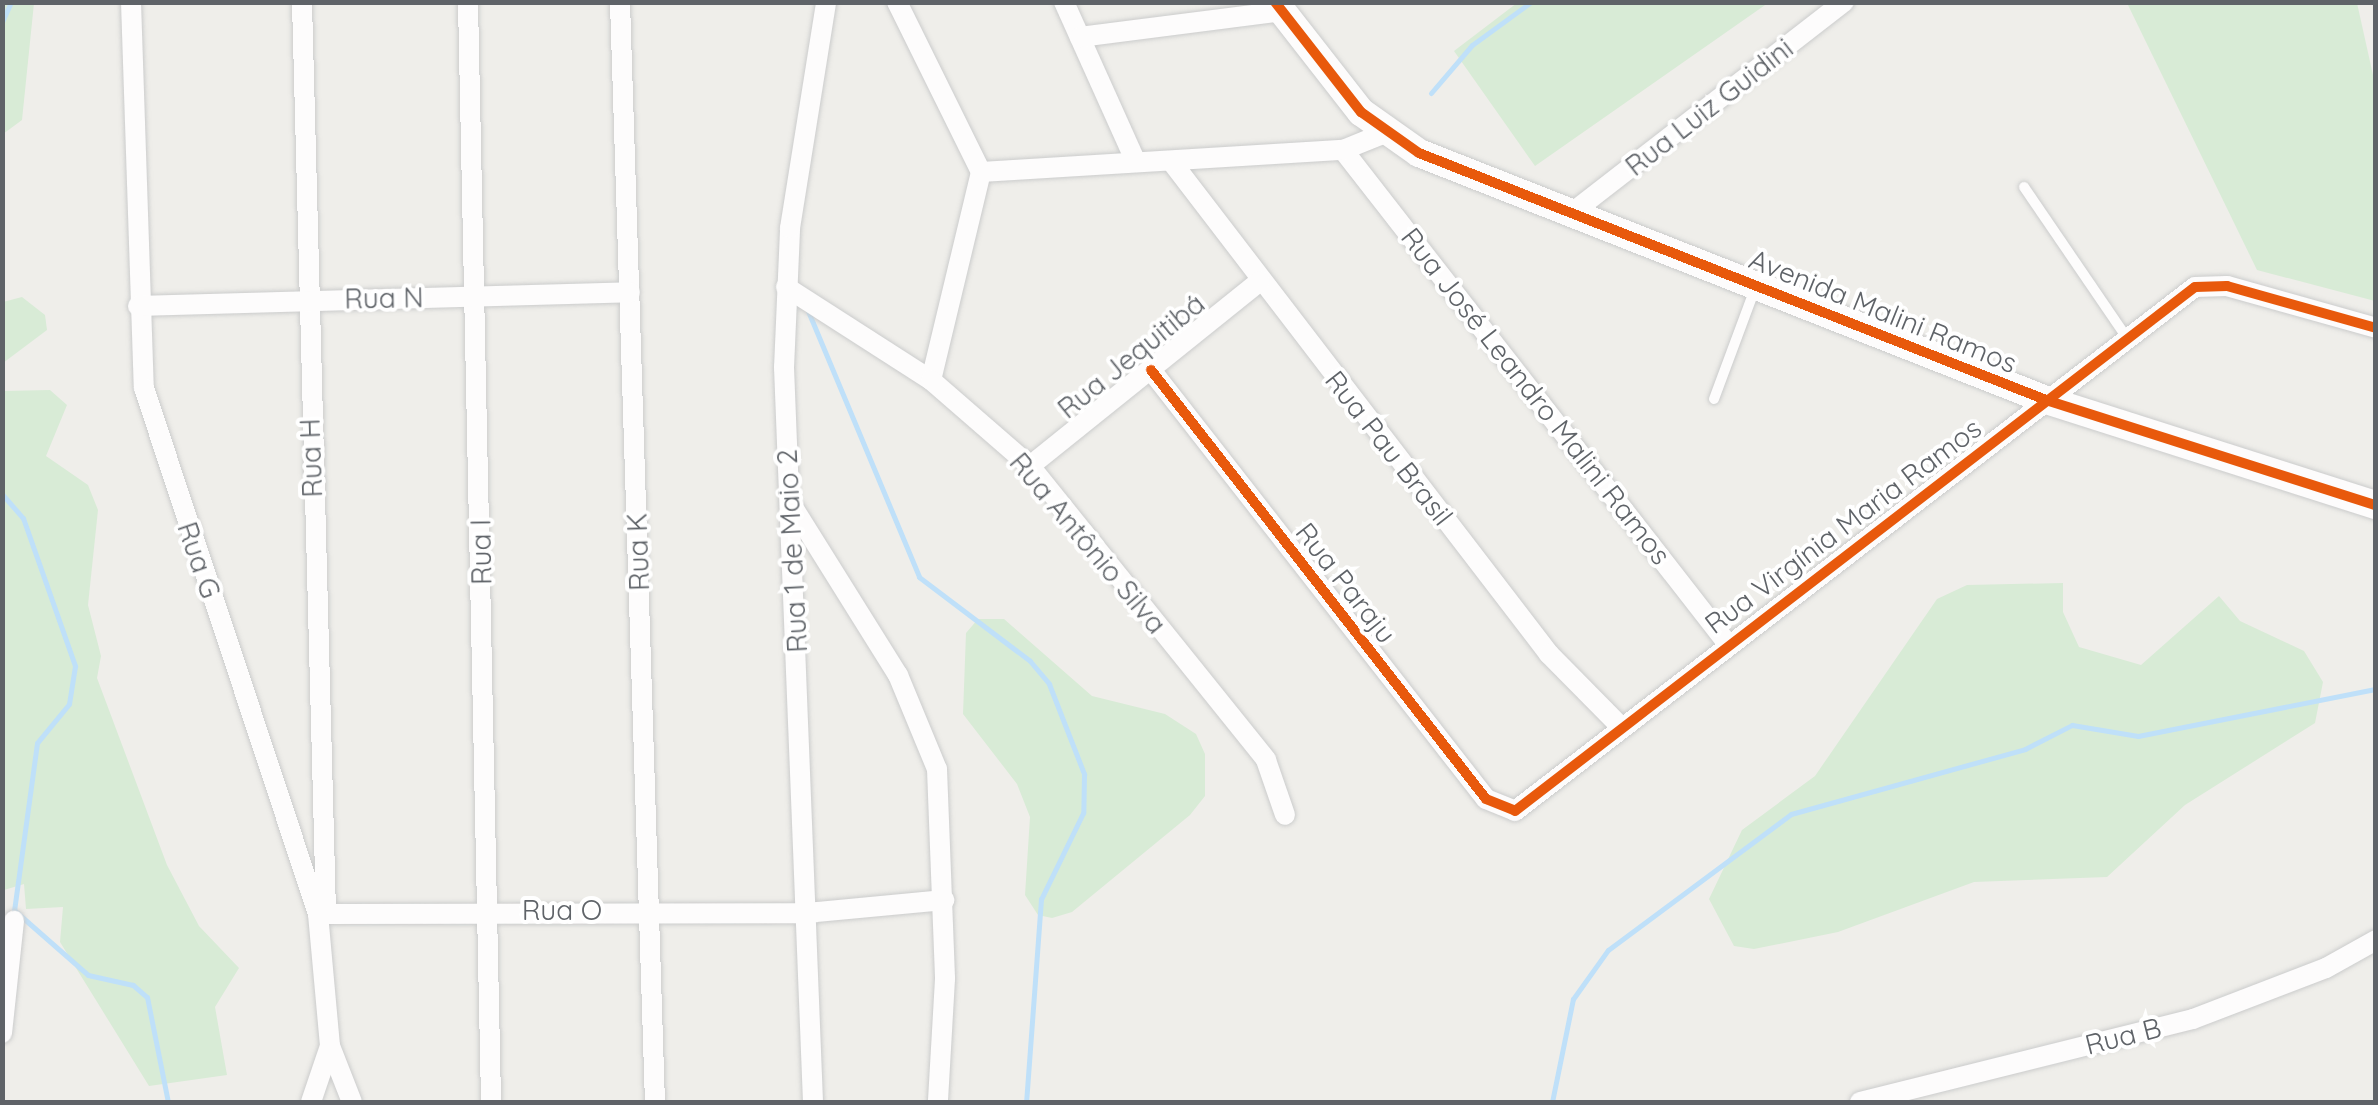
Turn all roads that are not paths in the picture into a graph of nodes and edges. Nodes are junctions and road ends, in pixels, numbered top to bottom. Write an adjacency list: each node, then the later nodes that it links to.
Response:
1 (131, 2): 24 (street, Rua G)
2 (302, 2): 23 (street, Rua H)
3 (468, 2): 22 (street, Rua I)
4 (620, 2): 21 (street, Rua K)
5 (826, 2): 20 (street, Rua 1 de Maio 2)
6 (897, 2): 15 (street)
7 (1064, 2): 10 (street)
8 (1844, 2): 17 (street, Rua Luiz Guidini)
9 (1279, 7): 10 (street); 11 (street, Avenida Malini Ramos)
10 (1080, 37): 13 (street)
11 (1385, 133): 12 (street); 17 (street, Avenida Malini Ramos)
12 (1344, 150): 14 (street); 34 (street, Rua José Leandro Malini Ramos)
13 (1134, 158): 14 (street); 15 (street)
14 (1171, 161): 18 (street, Rua Pau Brasil)
15 (981, 172): 28 (street)
16 (2024, 188): 26 (lane)
17 (1573, 212): 19 (street, Avenida Malini Ramos)
18 (1260, 281): 27 (street, Rua Jequitibá); 35 (street, Rua Pau Brasil)
19 (1757, 285): 29 (lane); 30 (street, Avenida Malini Ramos)
20 (786, 286): 28 (street, Rua Antônio Silva); 32 (street, Rua 1 de Maio 2)
21 (630, 292): 22 (street, Rua N); 40 (street, Rua K)
22 (476, 295): 23 (street, Rua N); 39 (street, Rua I)
23 (306, 300): 24 (street, Rua N); 42 (street, Rua H)
24 (138, 306): 42 (street, Rua G)
25 (2376, 328): 26 (street, Rua Virgínia Maria Ramos)
26 (2128, 339): 30 (street, Rua Virgínia Maria Ramos)
27 (1151, 370): 31 (street, Rua Jequitibá); 36 (street, Rua Paraju)
28 (930, 380): 31 (street, Rua Antônio Silva)
29 (1714, 399)
30 (2046, 400): 33 (street, Avenida Malini Ramos); 34 (street, Rua Virgínia Maria Ramos)
31 (1030, 466): 37 (street, Rua Antônio Silva)
32 (790, 502): 38 (street); 41 (street, Rua 1 de Maio 2)
33 (2376, 505)
34 (1728, 642): 35 (street, Rua Virgínia Maria Ramos)
35 (1619, 725): 36 (street, Rua Virgínia Maria Ramos)
36 (1515, 811)
37 (1284, 815)
38 (944, 900): 41 (street, Rua O); 52 (street)
39 (488, 910): 40 (street, Rua O); 42 (street, Rua O); 49 (street, Rua I)
40 (649, 910): 41 (street, Rua O); 50 (street, Rua K)
41 (808, 913): 51 (street, Rua 1 de Maio 2)
42 (322, 914): 46 (street, Rua G)
43 (14, 921): 45 (street)
44 (2376, 940): 53 (street, Rua B)
45 (2, 1033)
46 (330, 1046): 47 (street); 48 (street, Rua G)
47 (311, 1102)
48 (352, 1102)
49 (491, 1102)
50 (655, 1102)
51 (813, 1102)
52 (938, 1102)
53 (1860, 1102)

